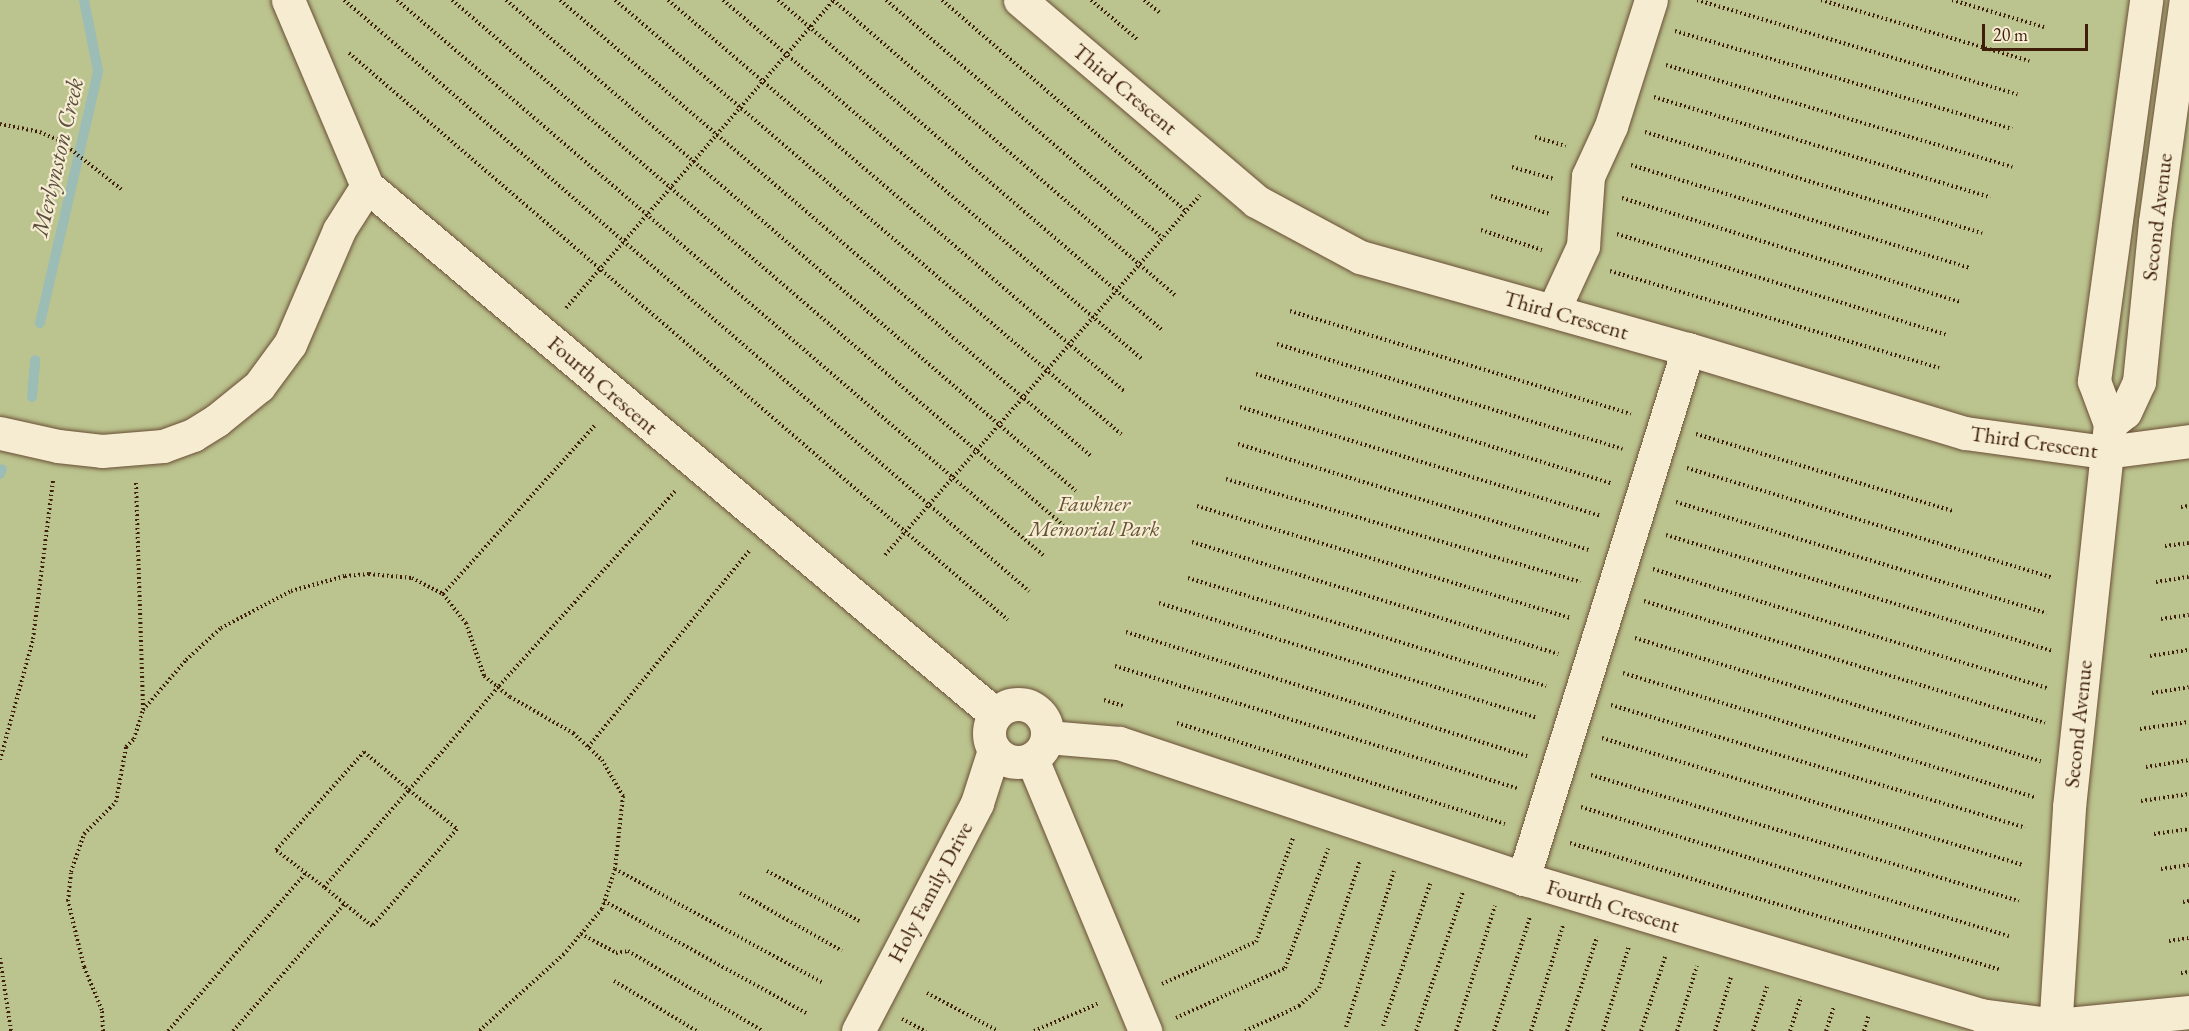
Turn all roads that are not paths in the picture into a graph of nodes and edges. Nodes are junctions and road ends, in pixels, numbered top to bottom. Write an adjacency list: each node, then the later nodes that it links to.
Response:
1 (288, 0): 6 (lane, Fourth Crescent)
2 (1020, 0): 7 (lane, Third Crescent)
3 (2146, 0): 10 (lane, Second Avenue)
4 (2186, 0): 10 (lane, Second Avenue)
5 (1647, 11): 7 (lane)
6 (367, 186): 9 (lane); 12 (lane, Fourth Crescent)
7 (1553, 311): 8 (lane, Third Crescent)
8 (1688, 350): 10 (lane, Third Crescent); 15 (lane)
9 (0, 433)
10 (2108, 438): 11 (lane, Third Crescent); 18 (lane, Second Avenue)
11 (2189, 441)
12 (995, 714): 13 (lane); 14 (lane)
13 (1039, 748): 14 (lane); 15 (lane, Fourth Crescent); 17 (lane)
14 (994, 750): 19 (lane, Holy Family Drive)
15 (1523, 879): 18 (lane, Fourth Crescent)
16 (2189, 1012): 18 (lane, Fourth Crescent)
17 (1157, 1027)
18 (2056, 1028)
19 (858, 1031)

